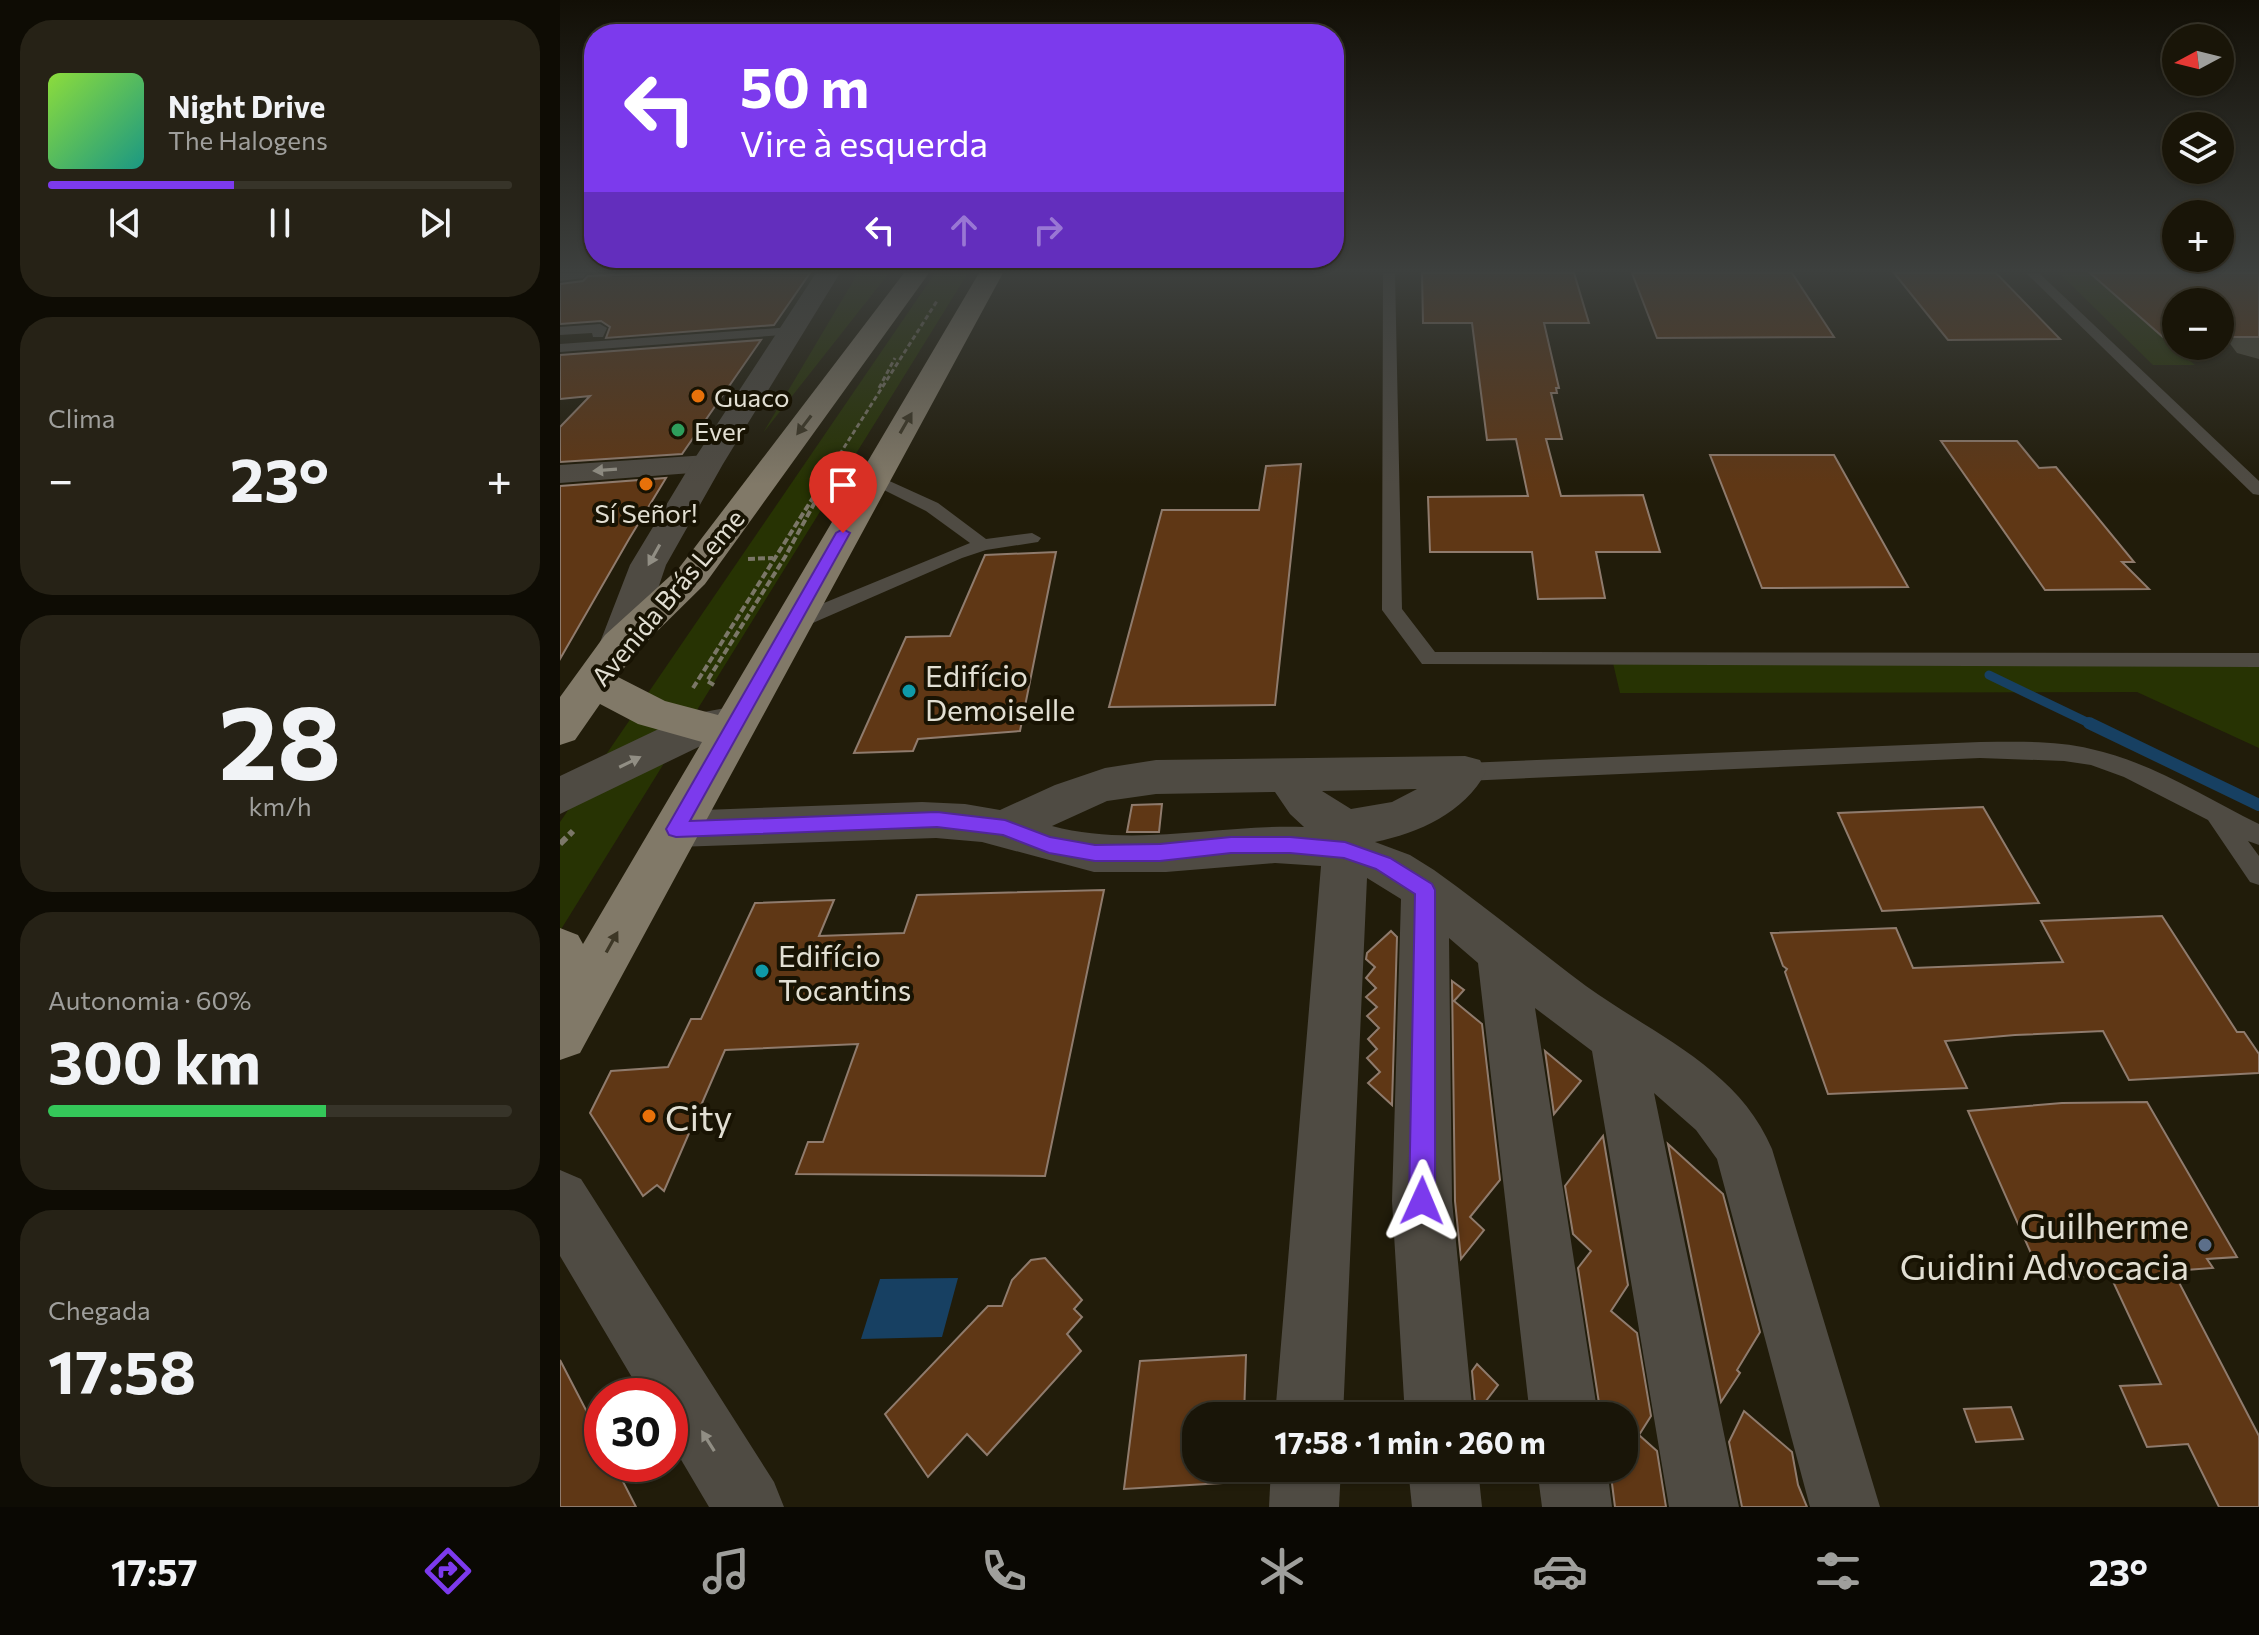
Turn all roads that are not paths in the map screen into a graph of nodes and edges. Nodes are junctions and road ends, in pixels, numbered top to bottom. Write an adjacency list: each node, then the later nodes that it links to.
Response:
1 (614, 343): 7 (lane)
2 (783, 343): 8 (street)
3 (880, 343): 15 (main road, Avenida Brás Leme, one-way to 15)
4 (951, 343): 10 (main road, one-way to 4)
5 (1390, 343): 16 (lane)
6 (2106, 343): 11 (lane)
7 (560, 348)
8 (707, 464): 9 (street, one-way to 9); 15 (street, one-way to 15)
9 (560, 474)
10 (874, 479): 13 (lane); 14 (main road)
11 (2259, 490)
12 (1032, 538): 13 (lane)
13 (983, 545): 14 (lane)
14 (791, 625): 18 (main road)
15 (619, 645): 17 (main road, Avenida Brás Leme)
16 (2259, 660)
17 (581, 685): 18 (main road); 19 (main road, Avenida Brás Leme)
18 (705, 723): 22 (street, one-way to 18); 25 (main road)
19 (560, 729)
20 (1465, 772): 21 (street); 23 (lane); 27 (street)
21 (1286, 773): 24 (street); 27 (street)
22 (571, 809)
23 (2217, 815): 26 (lane); 28 (lane)
24 (1005, 828): 25 (street); 27 (street)
25 (676, 829): 32 (main road, one-way to 25)
26 (2259, 835)
27 (1348, 839): 29 (street); 35 (street)
28 (2259, 875)
29 (1425, 890): 31 (street); 36 (street)
30 (560, 951): 32 (main road)
31 (1502, 952): 33 (street); 37 (street)
32 (570, 1016)
33 (1616, 1038): 45 (street); 46 (street)
34 (560, 1200): 41 (street, one-way to 34)
35 (1310, 1402)
36 (1438, 1402)
37 (1562, 1402)
38 (1305, 1482): 42 (street)
39 (1444, 1482): 43 (street)
40 (1574, 1482): 44 (street)
41 (749, 1507)
42 (1304, 1507)
43 (1447, 1507)
44 (1577, 1507)
45 (1704, 1507)
46 (1845, 1507)

